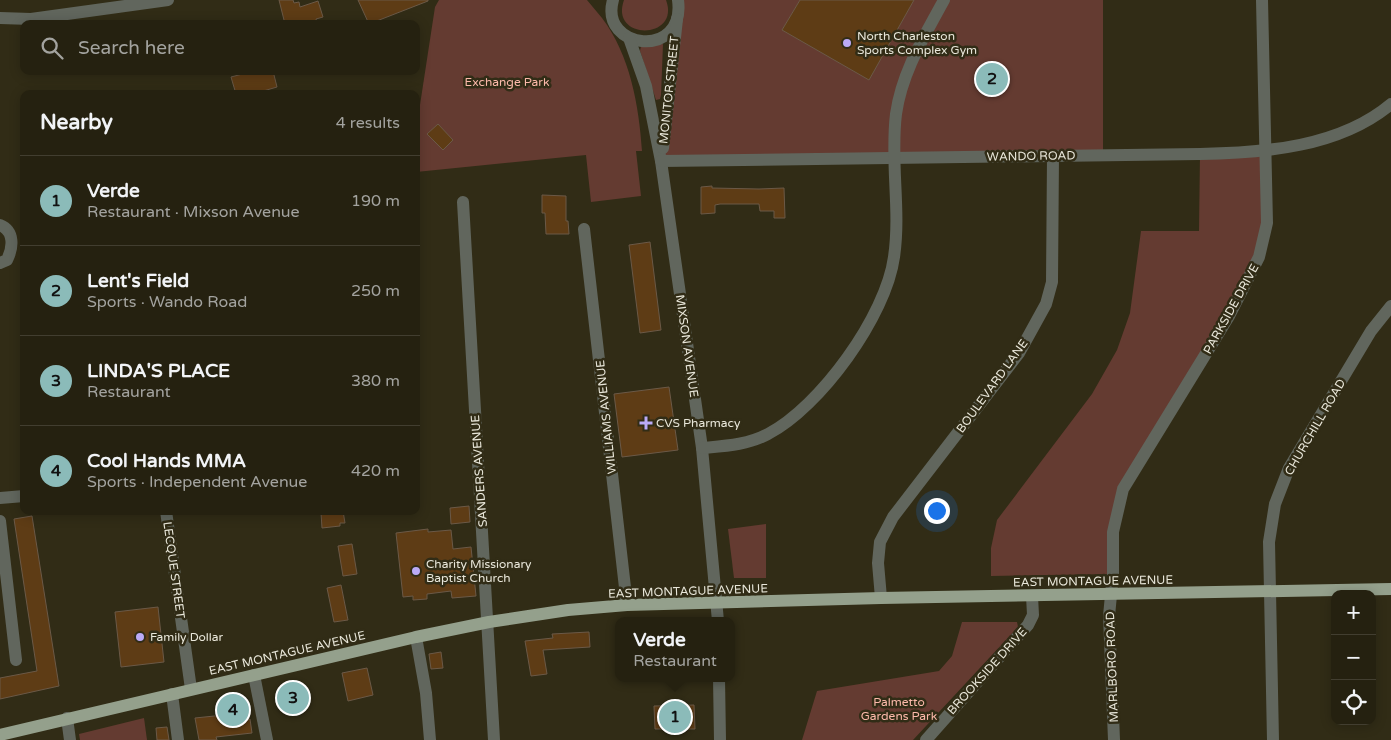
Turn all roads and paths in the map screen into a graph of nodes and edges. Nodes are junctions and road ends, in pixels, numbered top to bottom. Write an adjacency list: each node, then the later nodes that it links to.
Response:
1 (168, 0): 8 (street)
2 (601, 0): 7 (street)
3 (613, 0): 7 (street)
4 (678, 0): 9 (street, MONITOR STREET)
5 (944, 0): 14 (street)
6 (1262, 0): 12 (street, PARKSIDE DRIVE)
7 (612, 14): 10 (street)
8 (0, 18)
9 (677, 19): 10 (street); 15 (street, MONITOR STREET)
10 (629, 38): 15 (street)
11 (1391, 104): 12 (street, WANDO ROAD)
12 (1265, 151): 13 (street, WANDO ROAD); 29 (street, PARKSIDE DRIVE)
13 (1053, 156): 14 (street, WANDO ROAD); 31 (street, BOULEVARD LANE)
14 (895, 159): 15 (street, WANDO ROAD); 21 (street)
15 (662, 161): 21 (street, MIXSON AVENUE)
16 (463, 202): 35 (street, SANDERS AVENUE)
17 (0, 225): 19 (street)
18 (584, 229): 33 (street, WILLIAMS AVENUE)
19 (0, 264)
20 (1391, 306): 28 (street, CHURCHILL ROAD)
21 (702, 448): 32 (street, MIXSON AVENUE)
22 (20, 496): 23 (street)
23 (0, 498)
24 (167, 515): 40 (street, LECQUE STREET)
25 (0, 521): 26 (street)
26 (3, 569): 37 (street)
27 (1391, 589): 28 (main road, EAST MONTAGUE AVENUE)
28 (1270, 591): 29 (main road, EAST MONTAGUE AVENUE); 52 (street, CHURCHILL ROAD)
29 (1111, 594): 30 (main road, EAST MONTAGUE AVENUE); 51 (street, MARLBORO ROAD)
30 (1032, 596): 31 (main road, EAST MONTAGUE AVENUE); 50 (street, BROOKSIDE DRIVE)
31 (881, 598): 32 (main road, EAST MONTAGUE AVENUE)
32 (718, 603): 33 (main road, EAST MONTAGUE AVENUE); 34 (street, MIXSON AVENUE)
33 (627, 605): 35 (main road, EAST MONTAGUE AVENUE)
34 (718, 617)
35 (489, 622): 36 (main road, EAST MONTAGUE AVENUE); 48 (street, SANDERS AVENUE)
36 (416, 637): 38 (main road, EAST MONTAGUE AVENUE); 47 (street)
37 (16, 660)
38 (254, 675): 40 (main road, EAST MONTAGUE AVENUE); 46 (street)
39 (719, 682): 49 (street)
40 (191, 689): 41 (main road, EAST MONTAGUE AVENUE)
41 (172, 694): 42 (main road, EAST MONTAGUE AVENUE); 45 (street)
42 (67, 718): 43 (main road, EAST MONTAGUE AVENUE); 44 (street)
43 (0, 735)
44 (70, 740)
45 (178, 740)
46 (267, 740)
47 (430, 740)
48 (494, 740)
49 (720, 740)
50 (926, 740)
51 (1114, 740)
52 (1273, 740)

